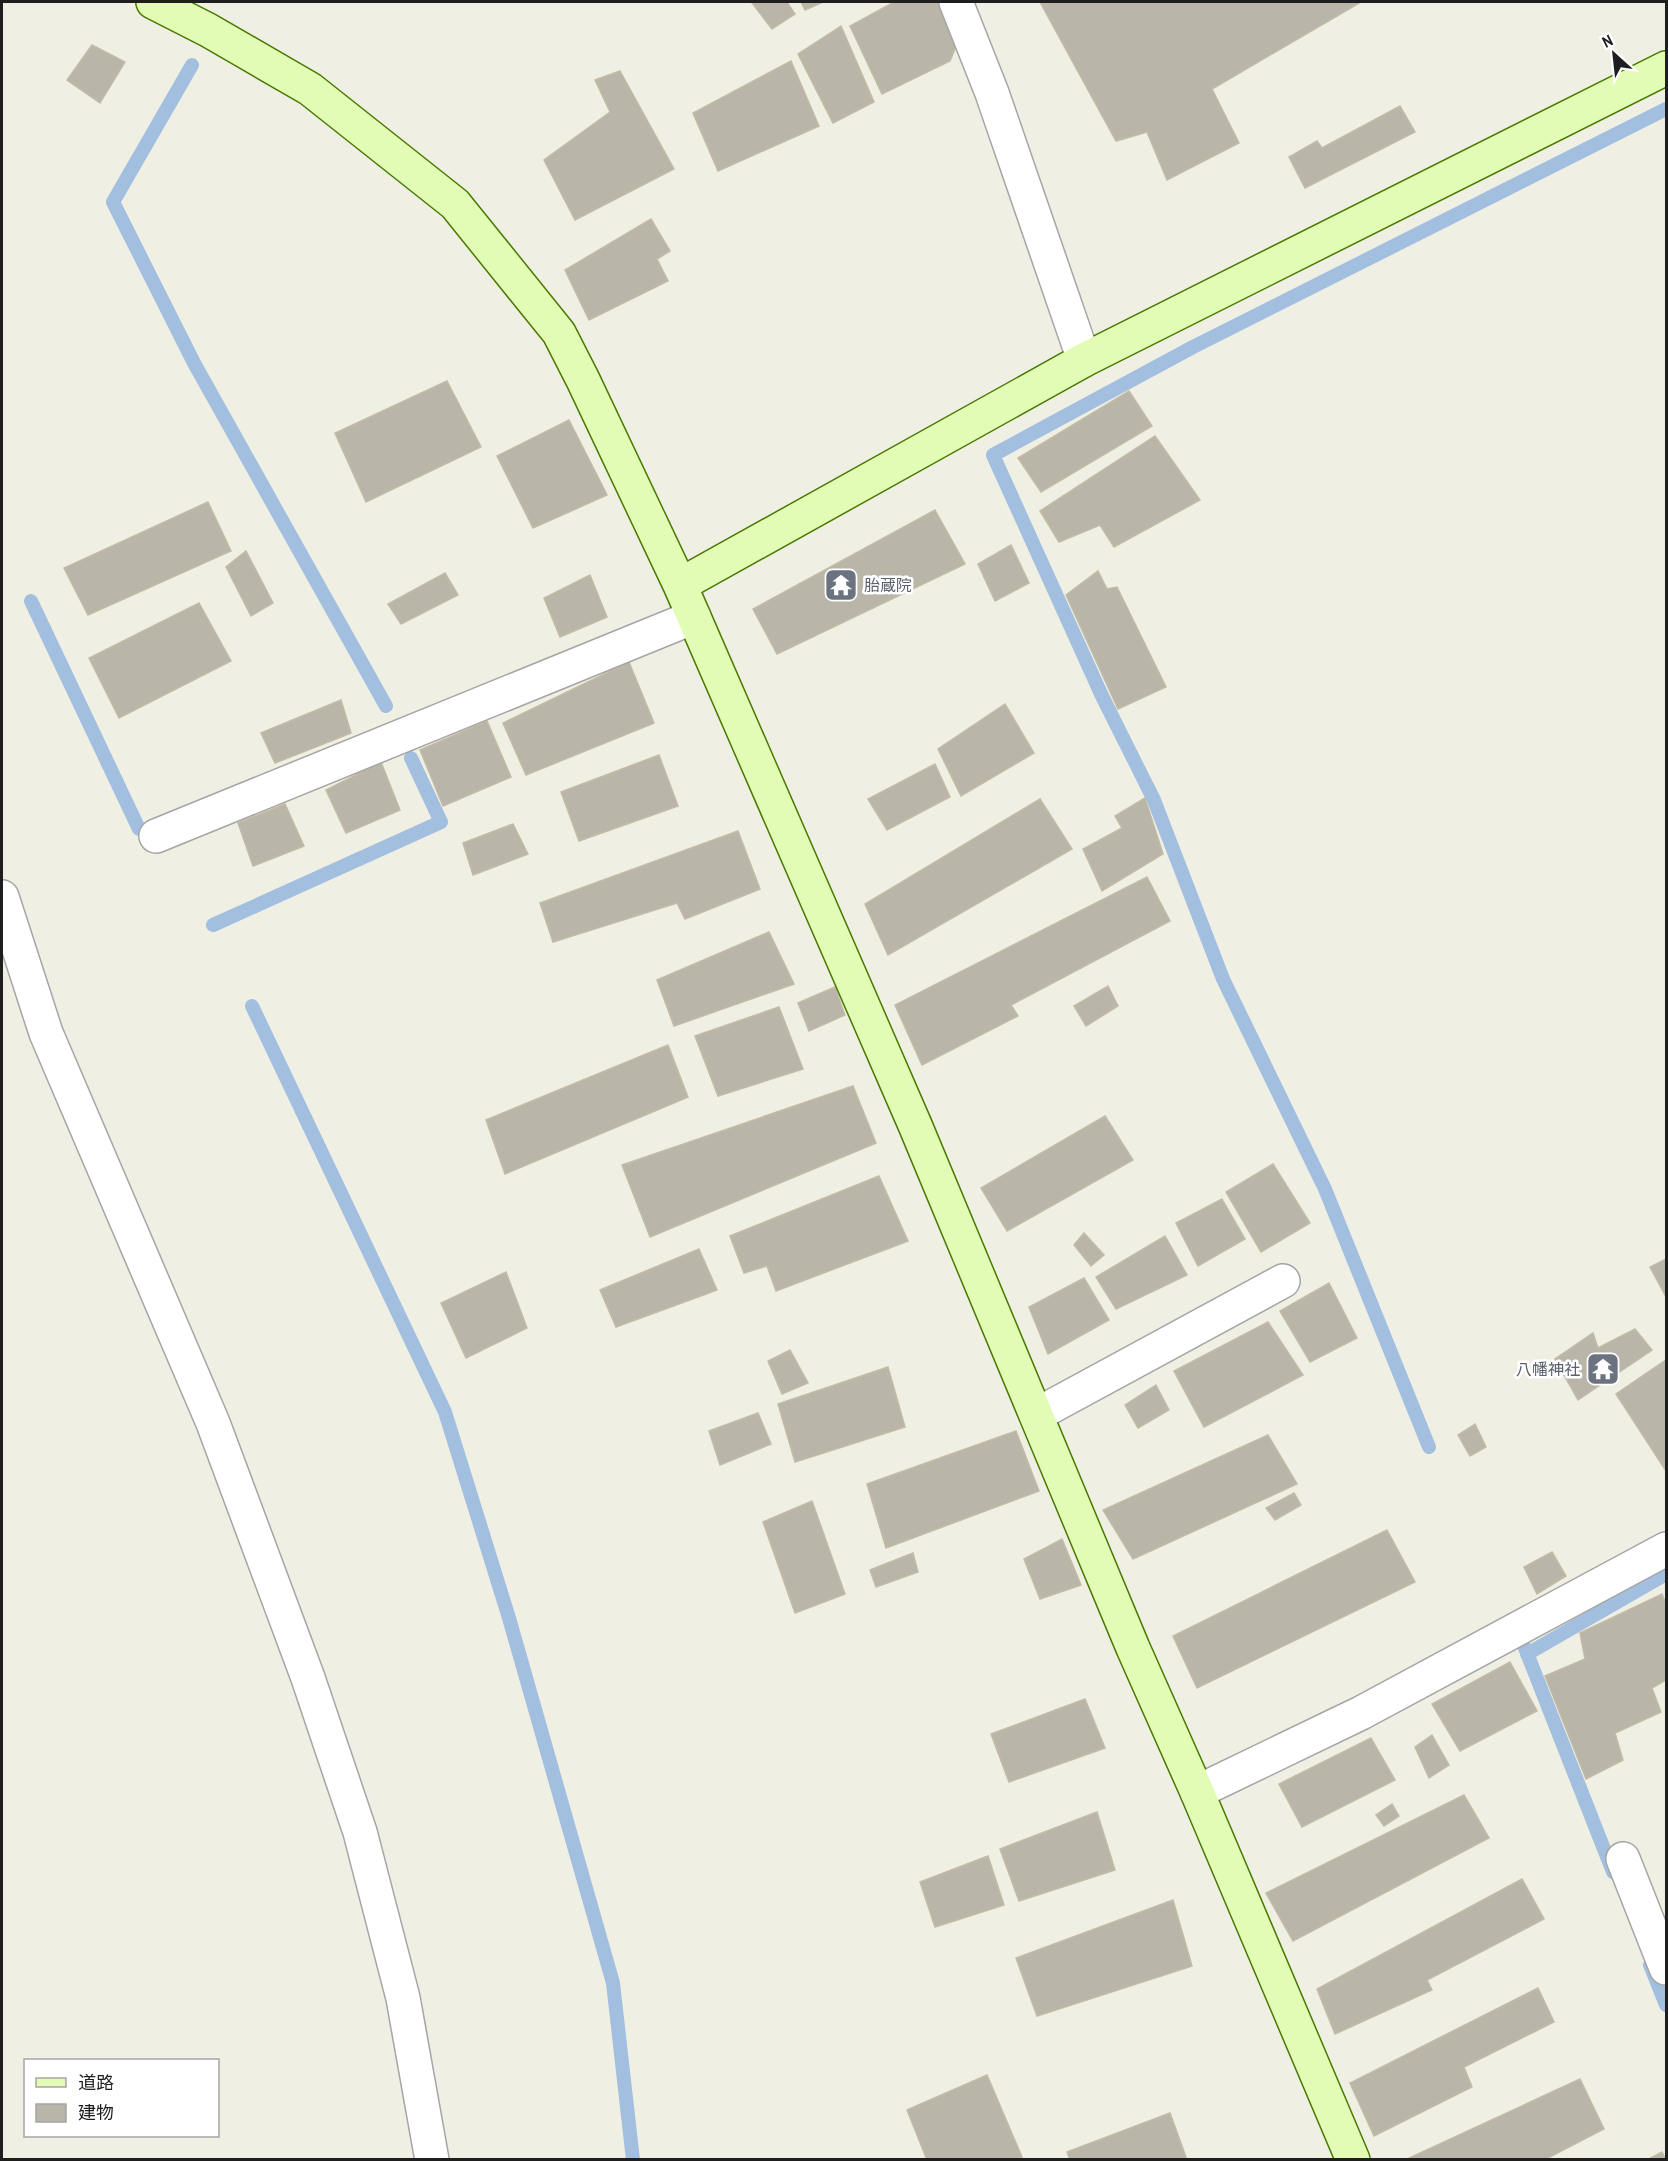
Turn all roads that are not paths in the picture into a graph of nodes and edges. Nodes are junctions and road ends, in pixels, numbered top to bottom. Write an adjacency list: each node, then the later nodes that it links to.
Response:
1 (153, 2): 5 (street)
2 (956, 2): 4 (street)
3 (1666, 68): 4 (street)
4 (1084, 360): 5 (street)
5 (680, 585): 6 (street)
6 (694, 617): 7 (street); 10 (street)
7 (156, 836)
8 (2, 897): 15 (street)
9 (1282, 1281): 10 (street)
10 (1036, 1415): 12 (street)
11 (1666, 1549): 12 (street)
12 (1197, 1792): 16 (street)
13 (1623, 1859): 14 (street)
14 (1666, 1968)
15 (432, 2160)
16 (1353, 2160)

